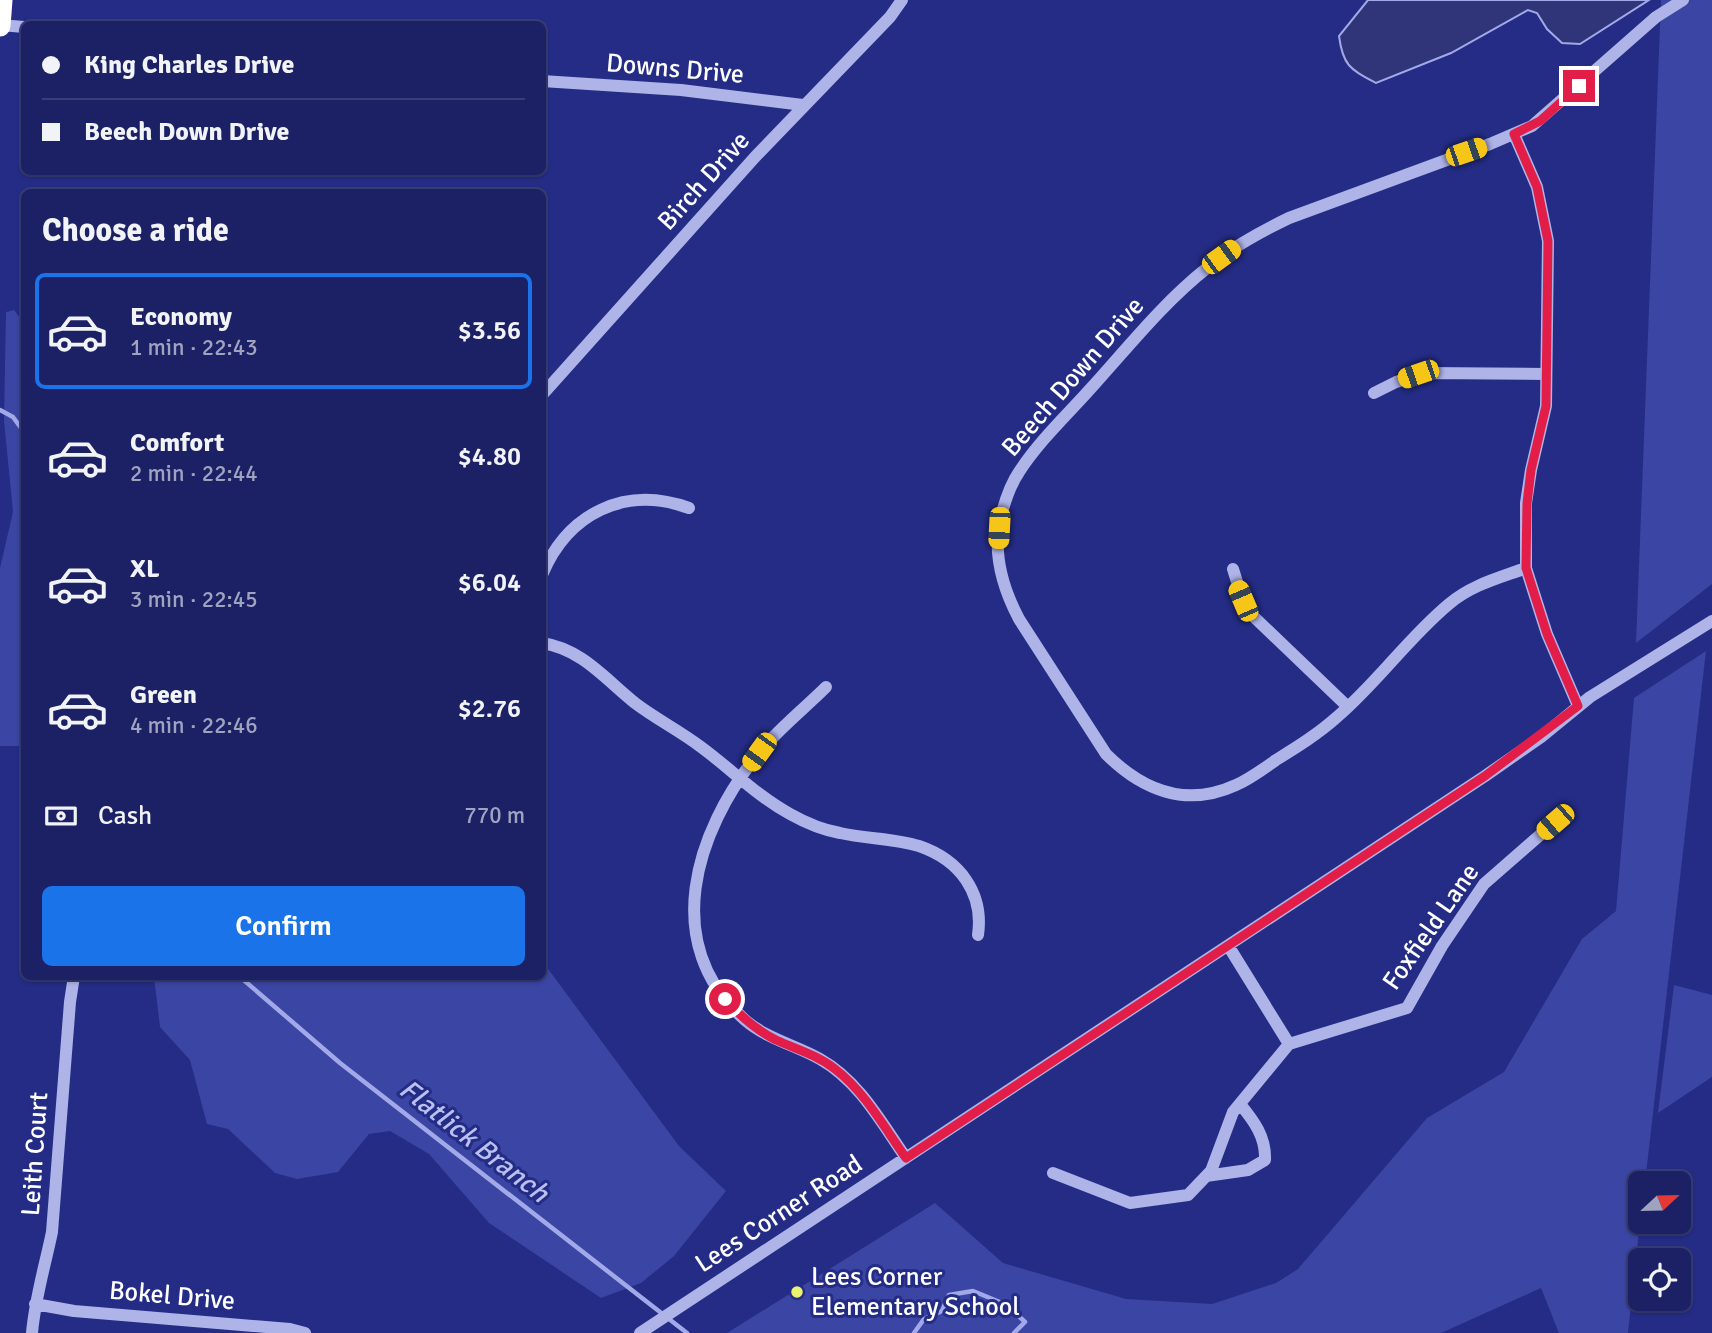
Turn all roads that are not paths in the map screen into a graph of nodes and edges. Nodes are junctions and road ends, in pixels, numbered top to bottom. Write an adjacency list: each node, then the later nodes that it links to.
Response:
1 (2, 0): 4 (highway)
2 (902, 0): 7 (street, Birch Drive)
3 (1683, 0): 8 (street, Beech Down Drive)
4 (0, 26): 5 (street)
5 (21, 27)
6 (546, 81): 7 (street, Downs Drive)
7 (803, 105): 10 (street, Birch Drive)
8 (1514, 134): 9 (street); 20 (street, Beech Down Drive)
9 (1546, 374): 11 (street); 14 (street)
10 (546, 391)
11 (1374, 393)
12 (689, 508): 13 (street)
13 (546, 568)
14 (1526, 568): 19 (street); 20 (street, Beech Down Drive)
15 (1233, 569): 20 (street)
16 (1712, 621): 19 (street, Lees Corner Road)
17 (546, 644): 21 (street)
18 (826, 687): 21 (street)
19 (1578, 706): 24 (street, Lees Corner Road)
20 (1348, 707)
21 (740, 779): 23 (street); 28 (street)
22 (1555, 822): 26 (street, Foxfield Lane)
23 (978, 935)
24 (1229, 947): 26 (street); 28 (street, Lees Corner Road)
25 (73, 980): 31 (street, Leith Court)
26 (1289, 1044): 27 (street)
27 (1240, 1104): 30 (street); 30 (street)
28 (906, 1158): 34 (street, Lees Corner Road)
29 (1053, 1173): 30 (street)
30 (1206, 1176)
31 (35, 1304): 32 (street, Leith Court); 33 (street, Bokel Drive)
32 (32, 1333)
33 (305, 1333)
34 (640, 1333)

